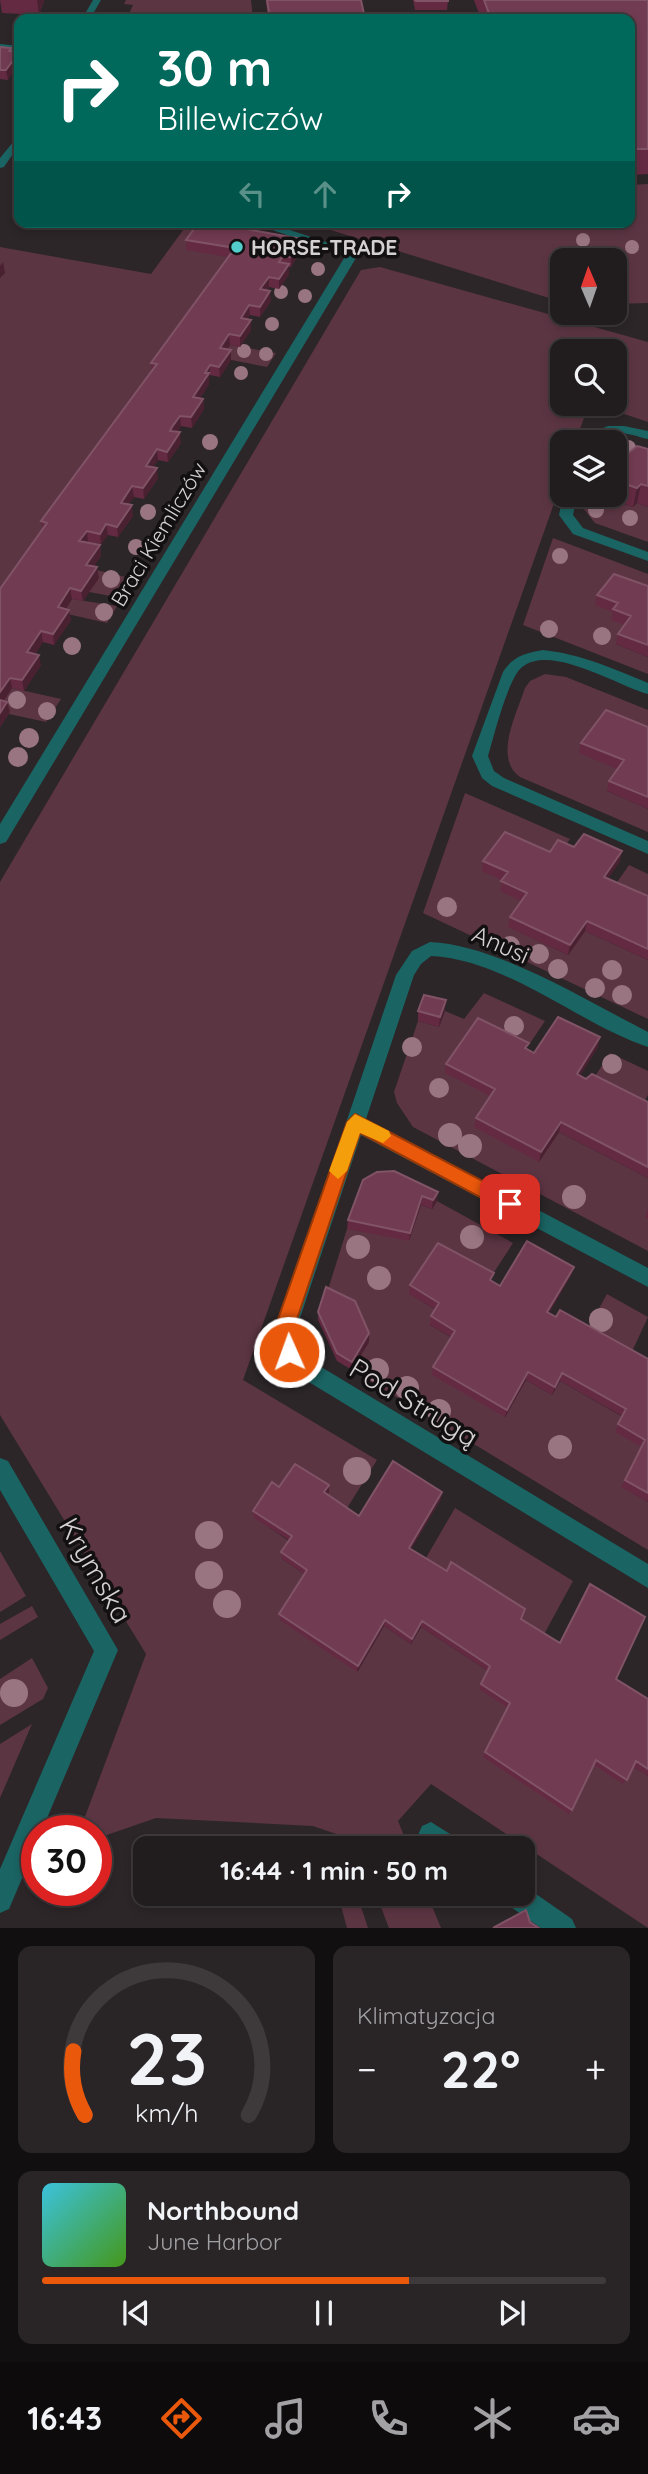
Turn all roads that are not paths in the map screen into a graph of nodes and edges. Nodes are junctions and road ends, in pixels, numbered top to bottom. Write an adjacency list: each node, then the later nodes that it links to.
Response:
1 (14, 149): 2 (street)
2 (0, 165)
3 (273, 228): 9 (street, Braci Kiemliczów)
4 (627, 432): 5 (street)
5 (648, 435)
6 (568, 507): 7 (street)
7 (648, 557)
8 (648, 689): 10 (street)
9 (0, 838)
10 (648, 848)
11 (648, 1040): 12 (street, Anusi)
12 (355, 1122): 13 (street); 15 (street, Pod Strugą)
13 (648, 1278)
14 (0, 1469): 16 (street, Krymska)
15 (648, 1577)
16 (0, 1900)
17 (532, 1906): 18 (street)
18 (564, 1928)

